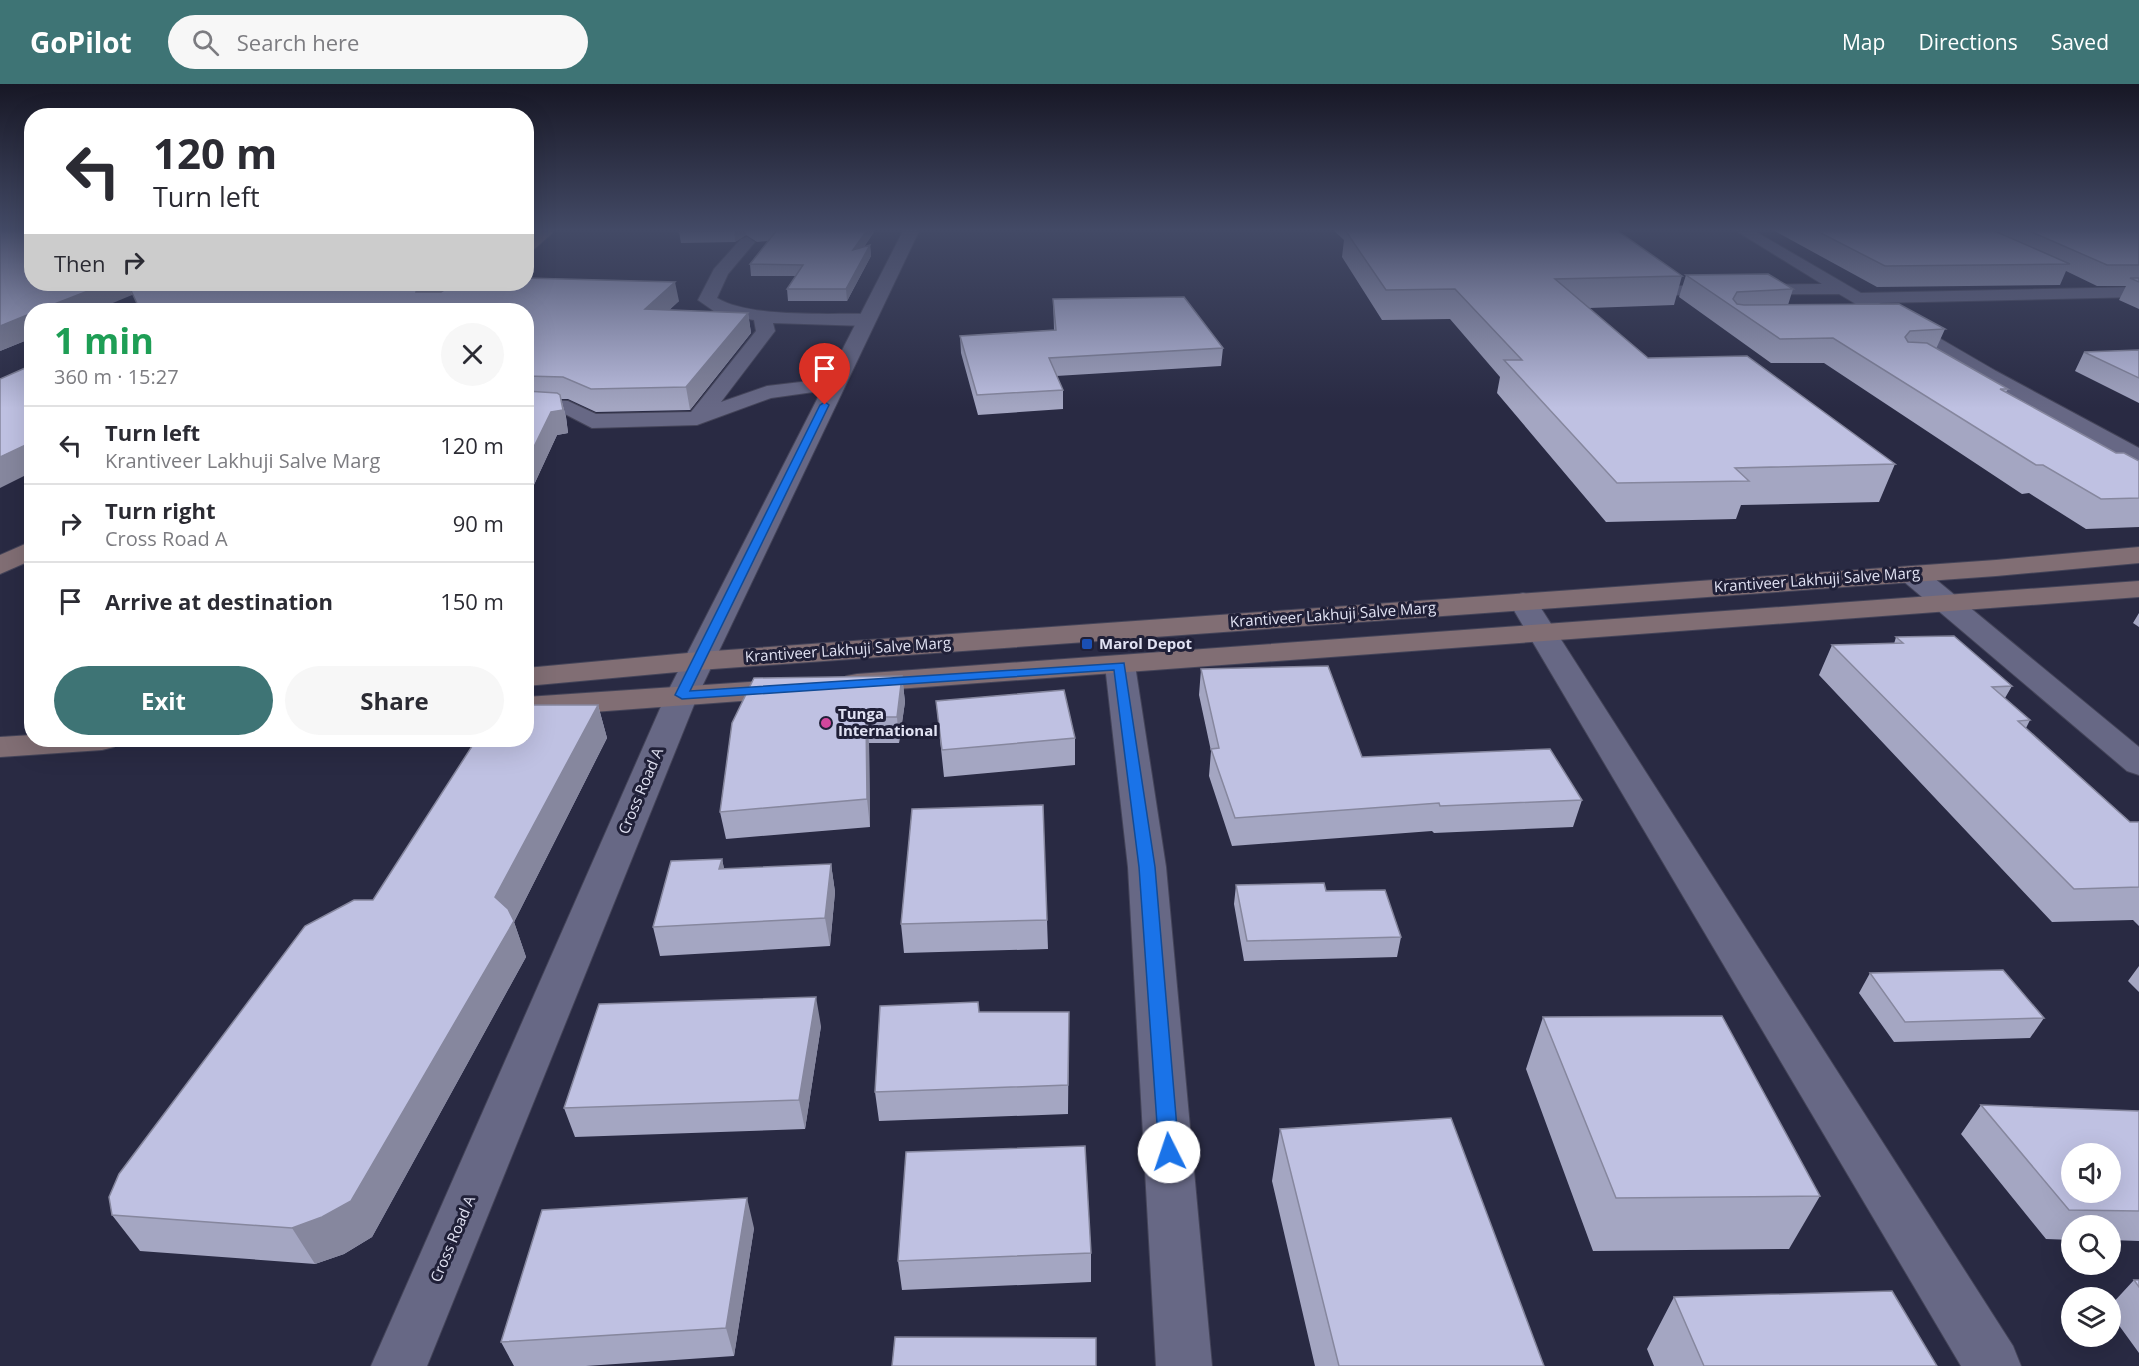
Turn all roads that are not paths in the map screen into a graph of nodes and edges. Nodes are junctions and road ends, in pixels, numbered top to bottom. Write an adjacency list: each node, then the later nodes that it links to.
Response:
1 (712, 289): 12 (street)
2 (882, 289): 14 (street, Cross Road A)
3 (1845, 289): 8 (street)
4 (2088, 289): 9 (street)
5 (1757, 290): 6 (street); 8 (street); 10 (street)
6 (1678, 291)
7 (2139, 292): 9 (street)
8 (1852, 293): 9 (street); 13 (street)
9 (2097, 293): 11 (street)
10 (1786, 308)
11 (2129, 308)
12 (762, 316): 14 (street); 20 (street)
13 (1895, 319): 15 (street); 17 (street)
14 (866, 320): 18 (street, Cross Road A)
15 (1862, 320)
16 (1930, 361): 17 (street)
17 (1966, 361): 21 (street)
18 (835, 384): 20 (street); 29 (street, Cross Road A)
19 (534, 405): 20 (street)
20 (697, 418)
21 (2139, 457)
22 (24, 553): 24 (main road)
23 (2139, 555): 25 (main road, Krantiveer Lakhuji Salve Marg)
24 (0, 566)
25 (1912, 574): 27 (street); 28 (main road, Krantiveer Lakhuji Salve Marg)
26 (2139, 589): 27 (main road, Krantiveer Lakhuji Salve Marg)
27 (1948, 604): 28 (main road, Krantiveer Lakhuji Salve Marg); 38 (street)
28 (1532, 617): 29 (main road, Krantiveer Lakhuji Salve Marg); 30 (main road, Krantiveer Lakhuji Salve Marg); 41 (street)
29 (699, 661): 31 (main road, Krantiveer Lakhuji Salve Marg); 32 (street, Cross Road A)
30 (1120, 665): 32 (main road, Krantiveer Lakhuji Salve Marg); 40 (street)
31 (534, 676)
32 (682, 695): 33 (main road, Krantiveer Lakhuji Salve Marg); 39 (street, Cross Road A)
33 (534, 706)
34 (24, 726): 35 (main road)
35 (0, 728)
36 (24, 745): 37 (main road)
37 (0, 747)
38 (2139, 764)
39 (399, 1366)
40 (1185, 1366)
41 (1993, 1366)

